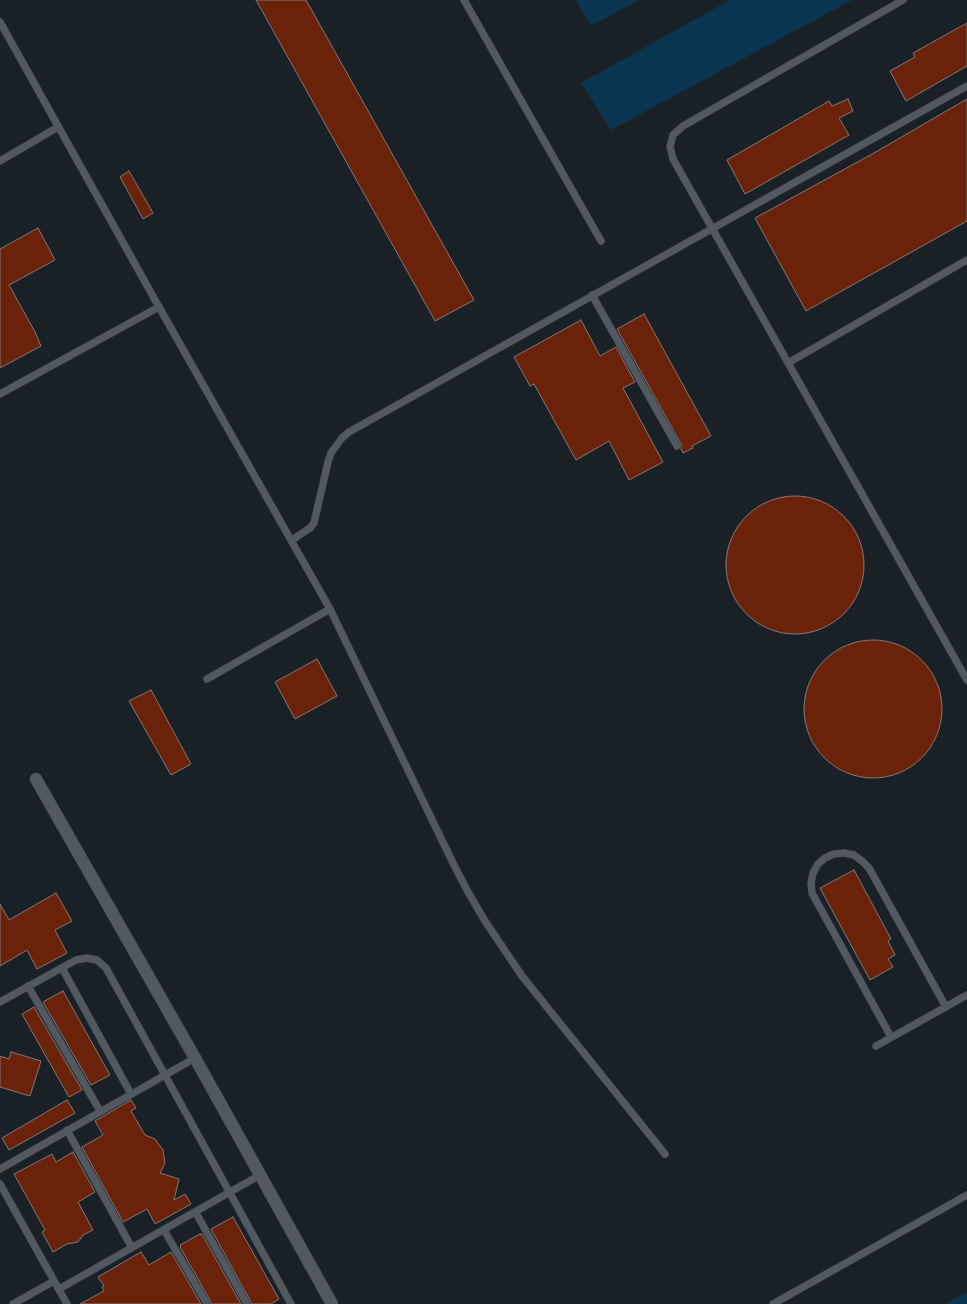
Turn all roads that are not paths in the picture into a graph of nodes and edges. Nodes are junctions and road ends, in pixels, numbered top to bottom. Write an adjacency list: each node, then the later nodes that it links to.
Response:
1 (464, 0): 8 (lane)
2 (903, 0): 7 (lane)
3 (0, 22): 5 (lane)
4 (967, 86): 7 (lane)
5 (58, 127): 6 (lane); 11 (lane)
6 (0, 161)
7 (713, 229): 10 (lane); 12 (lane)
8 (601, 240)
9 (967, 260): 12 (lane)
10 (592, 295): 14 (lane); 15 (lane)
11 (159, 307): 13 (lane); 15 (lane)
12 (788, 363): 18 (lane)
13 (0, 394)
14 (677, 446)
15 (292, 540): 16 (lane)
16 (330, 609): 17 (lane); 32 (lane)
17 (207, 678)
18 (967, 680)
19 (36, 779): 27 (street)
20 (62, 968): 21 (lane); 28 (lane); 29 (lane)
21 (28, 986): 23 (lane); 30 (lane)
22 (967, 995): 24 (lane)
23 (0, 1002)
24 (946, 1007): 25 (lane); 25 (lane)
25 (891, 1038): 26 (lane)
26 (876, 1046)
27 (195, 1058): 28 (lane); 34 (street)
28 (163, 1075): 29 (lane); 36 (lane)
29 (131, 1094): 30 (lane)
30 (100, 1111): 31 (lane)
31 (67, 1130): 33 (lane); 40 (lane)
32 (665, 1154)
33 (0, 1169)
34 (260, 1175): 36 (lane); 48 (street)
35 (0, 1184): 41 (lane)
36 (229, 1193): 38 (lane); 47 (lane)
37 (967, 1195): 49 (lane)
38 (196, 1213): 39 (lane); 46 (lane)
39 (164, 1230): 40 (lane); 45 (lane)
40 (132, 1248): 42 (lane)
41 (54, 1281): 42 (lane); 43 (lane)
42 (59, 1289): 44 (lane)
43 (13, 1304)
44 (68, 1304)
45 (207, 1304)
46 (247, 1304)
47 (291, 1304)
48 (332, 1304)
49 (773, 1304)

